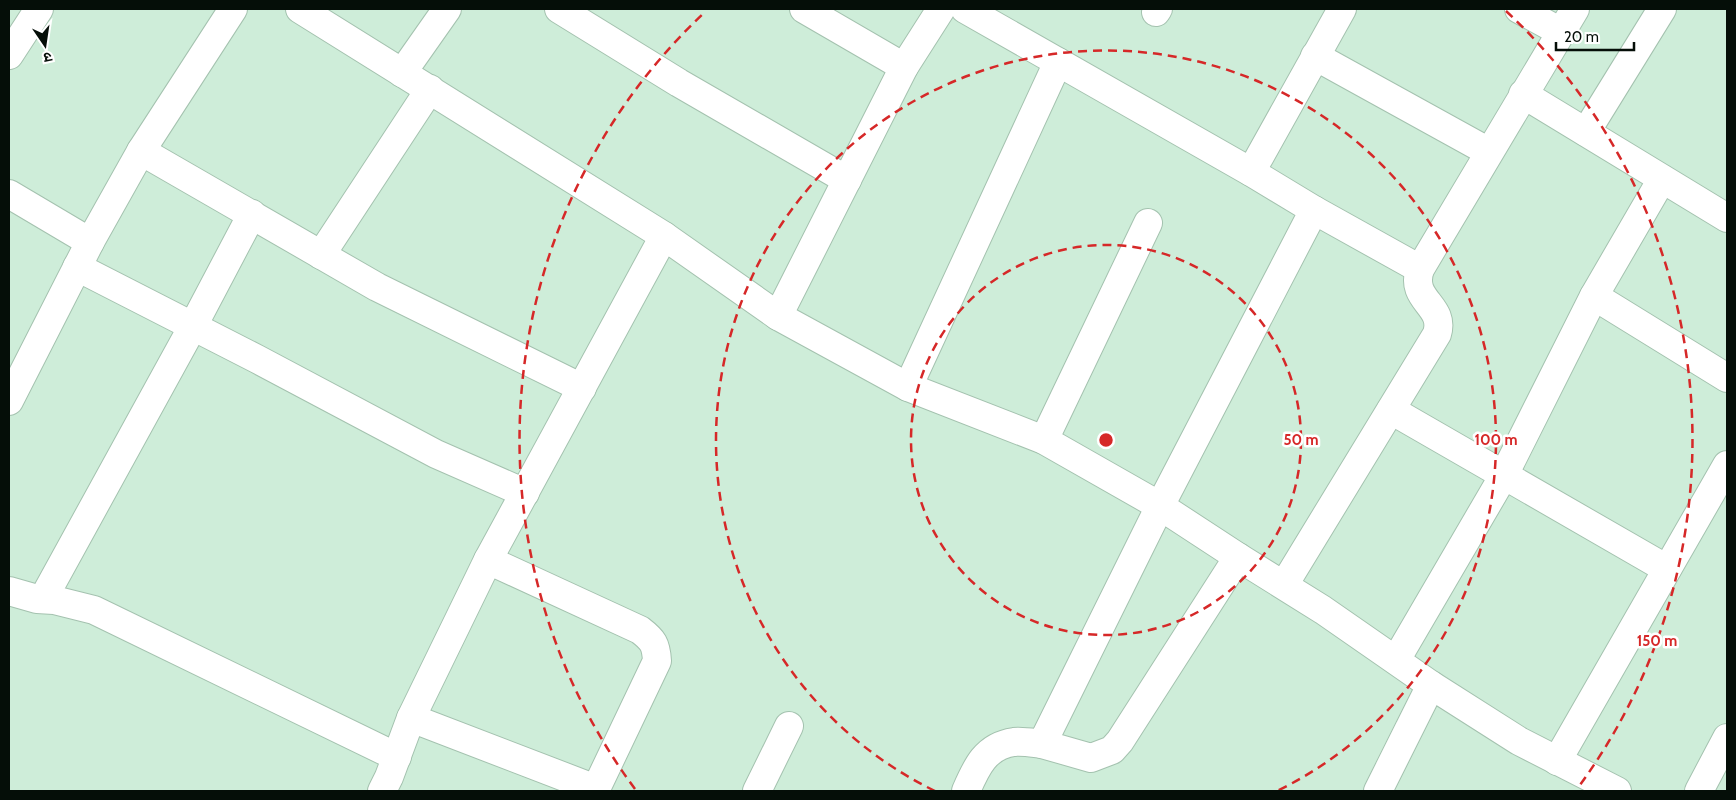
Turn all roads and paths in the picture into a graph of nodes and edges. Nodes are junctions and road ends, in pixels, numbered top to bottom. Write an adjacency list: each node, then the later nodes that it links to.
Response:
1 (38, 9): 13 (street)
2 (233, 9): 21 (street)
3 (300, 9): 17 (street)
4 (447, 9): 17 (street)
5 (559, 9): 25 (street)
6 (804, 9): 16 (street)
7 (941, 9): 16 (street)
8 (965, 9): 15 (street)
9 (1342, 9): 14 (street)
10 (1519, 9): 12 (street)
11 (1662, 9): 20 (street)
12 (1568, 20): 19 (street)
13 (9, 55)
14 (1316, 56): 22 (street); 23 (street)
15 (1058, 62): 23 (street); 40 (street)
16 (904, 68): 25 (street)
17 (402, 73): 18 (street)
18 (430, 89): 31 (street); 33 (street)
19 (1523, 94): 20 (street); 22 (street)
20 (1586, 132): 24 (street)
21 (141, 151): 28 (street); 32 (street)
22 (1489, 152): 35 (street)
23 (1251, 172): 27 (street)
24 (1662, 179): 29 (street); 36 (street)
25 (846, 180): 37 (street)
26 (9, 194): 32 (street)
27 (1314, 210): 35 (street); 48 (street)
28 (252, 214): 33 (street); 38 (street)
29 (1727, 218)
30 (1148, 223): 44 (street)
31 (664, 236): 37 (street); 41 (street)
32 (90, 242): 34 (street)
33 (321, 255): 41 (street)
34 (77, 267): 38 (street); 42 (street)
35 (1420, 269): 43 (street)
36 (1594, 296): 39 (street); 46 (street)
37 (778, 316): 40 (street)
38 (194, 326): 47 (street); 54 (street)
39 (1727, 378)
40 (908, 387): 44 (street)
41 (582, 388): 47 (street)
42 (9, 401)
43 (1391, 410): 46 (street); 52 (street)
44 (1044, 440): 48 (street)
45 (1727, 465): 51 (street)
46 (1504, 475): 51 (street); 55 (street)
47 (526, 493): 50 (street)
48 (1160, 506): 49 (street); 60 (street)
49 (1238, 557): 52 (street); 60 (street)
50 (488, 560): 57 (street); 64 (street)
51 (1667, 569): 62 (street)
52 (1284, 585): 55 (street)
53 (9, 590): 54 (street)
54 (43, 599): 61 (street)
55 (1396, 660): 56 (street)
56 (1431, 685): 62 (street); 68 (street)
57 (411, 718): 61 (street); 64 (street)
58 (789, 726): 66 (street)
59 (1727, 738): 63 (street)
60 (1042, 744): 67 (street)
61 (396, 757): 65 (street)
62 (1557, 761): 69 (street)
63 (1712, 780)
64 (595, 790)
65 (382, 791)
66 (757, 791)
67 (966, 791)
68 (1378, 791)
69 (1617, 791)

